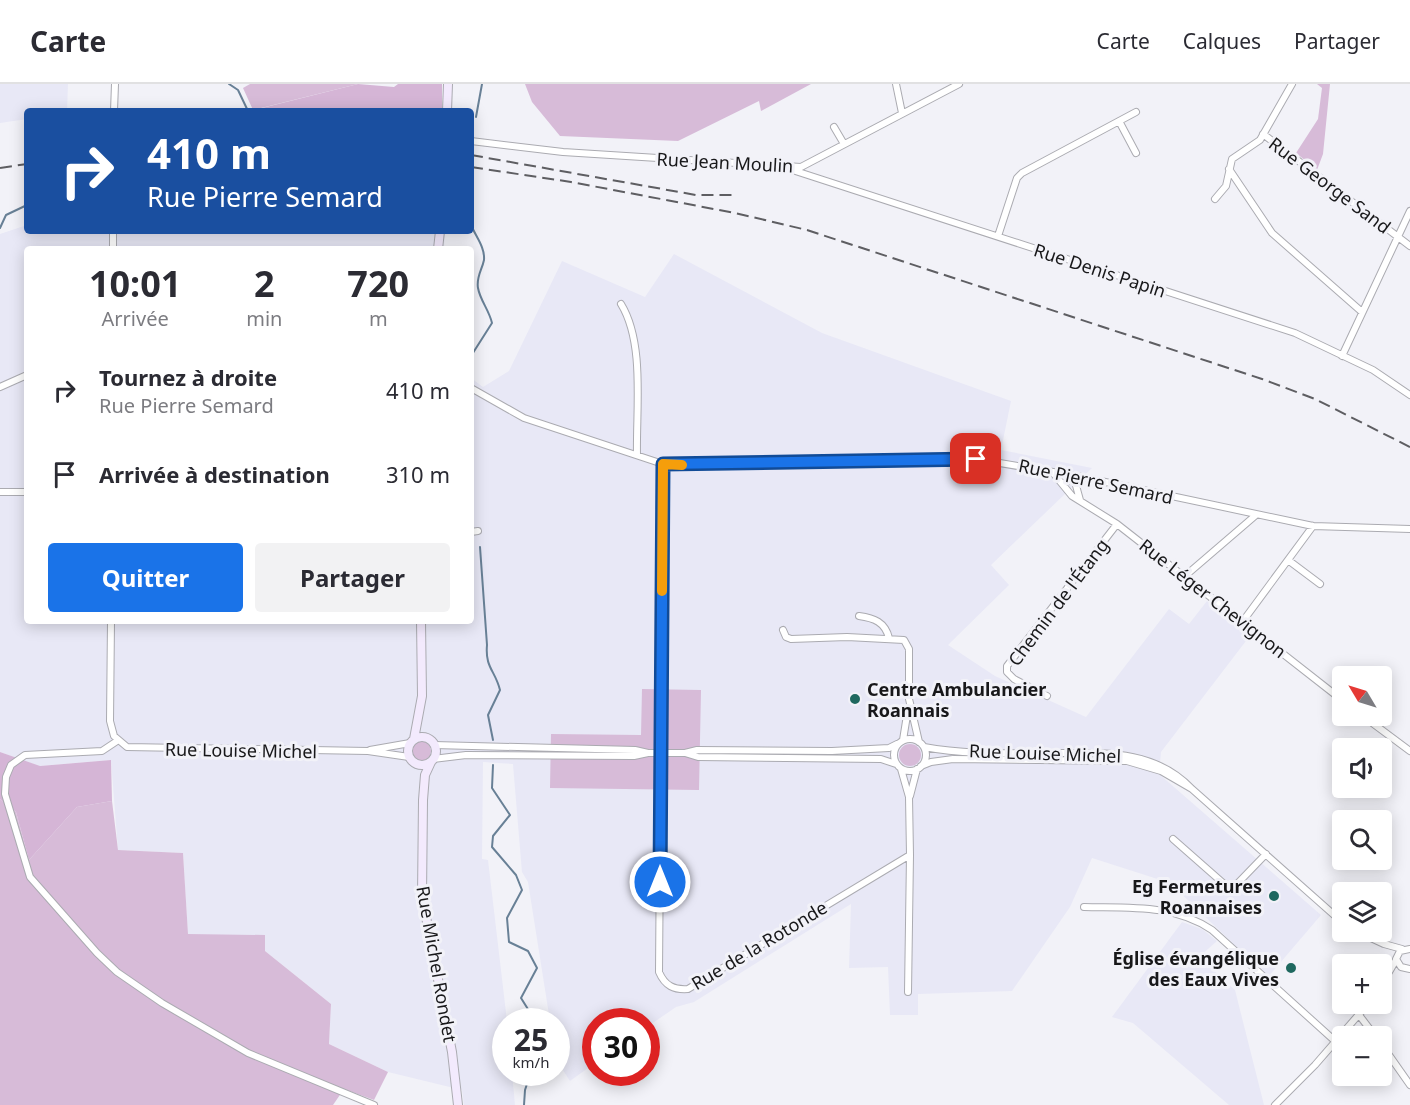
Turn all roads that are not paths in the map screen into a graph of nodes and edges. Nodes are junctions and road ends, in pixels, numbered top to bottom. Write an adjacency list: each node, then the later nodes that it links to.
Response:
1 (114, 84): 6 (street)
2 (448, 84): 7 (street)
3 (896, 84): 9 (street)
4 (959, 84): 9 (street, Rue Jean Moulin)
5 (1292, 84): 12 (street)
6 (114, 108)
7 (447, 108)
8 (1136, 112): 10 (street)
9 (902, 113): 14 (street, Rue Jean Moulin)
10 (1119, 121): 15 (street); 20 (street)
11 (834, 127): 14 (street)
12 (1263, 134): 17 (street); 21 (street, Rue George Sand)
13 (474, 141): 16 (street, Rue Jean Moulin)
14 (844, 144): 16 (street, Rue Jean Moulin)
15 (1136, 153)
16 (780, 166): 20 (street, Rue Denis Papin)
17 (1229, 169): 18 (street); 24 (street)
18 (1215, 199)
19 (1410, 211): 21 (street)
20 (998, 236): 25 (street, Rue Denis Papin)
21 (1397, 237): 22 (street, Rue George Sand); 24 (street)
22 (1410, 246)
23 (621, 303): 30 (street)
24 (1362, 312): 25 (street)
25 (1342, 356): 29 (street, Rue Denis Papin)
26 (24, 376): 27 (street)
27 (0, 387)
28 (474, 390): 30 (street, Rue Pierre Semard)
29 (1410, 395)
30 (636, 455): 31 (street, Rue Pierre Semard)
31 (663, 464): 32 (street, Rue Pierre Semard); 64 (street, Rue de la Rotonde)
32 (1052, 471): 33 (street, Rue Pierre Semard); 34 (street, Rue Léger Chevignon)
33 (1077, 476): 34 (street); 37 (street); 38 (street, Rue Pierre Semard)
34 (1063, 484): 37 (street, Rue Léger Chevignon)
35 (0, 492): 36 (street)
36 (24, 492)
37 (1080, 500): 39 (street, Rue Léger Chevignon)
38 (1256, 516): 40 (street, Rue Pierre Semard); 43 (street)
39 (1118, 524): 43 (street, Rue Léger Chevignon); 53 (street, Chemin de l'Étang)
40 (1313, 526): 41 (street, Rue Pierre Semard); 42 (street)
41 (1410, 529)
42 (1288, 560): 44 (street); 46 (street)
43 (1185, 576): 46 (street, Rue Léger Chevignon)
44 (1320, 584)
45 (859, 616): 50 (street)
46 (1243, 621): 51 (street, Rue Léger Chevignon)
47 (111, 624): 56 (street)
48 (421, 624): 52 (street)
49 (783, 630): 50 (street)
50 (889, 638): 54 (street)
51 (1332, 692)
52 (422, 696): 57 (street); 59 (street)
53 (1047, 696)
54 (909, 699): 58 (street); 60 (street)
55 (1376, 726): 62 (street)
56 (117, 741): 61 (street, Rue Louise Michel); 70 (street)
57 (412, 741): 59 (street); 61 (street, Rue Louise Michel); 66 (street)
58 (900, 742): 60 (street); 65 (street); 68 (street)
59 (433, 743): 63 (street); 67 (street)
60 (921, 744): 69 (street); 72 (street, Rue Louise Michel)
61 (368, 751): 66 (street, Rue Louise Michel)
62 (1410, 751)
63 (648, 753): 64 (street); 67 (street)
64 (661, 753): 65 (street); 79 (street, Rue de la Rotonde)
65 (685, 753): 68 (street)
66 (412, 760): 67 (street); 74 (street, Rue Michel Rondet)
67 (432, 760): 74 (street, Rue Michel Rondet)
68 (899, 766): 69 (street); 73 (street)
69 (919, 768): 72 (street, Rue Louise Michel); 73 (street)
70 (6, 777): 71 (street); 76 (street)
71 (0, 783)
72 (1192, 789): 78 (street, Rue Louise Michel)
73 (909, 797): 79 (street)
74 (423, 800): 99 (street, Rue Michel Rondet)
75 (0, 802): 76 (street)
76 (9, 810): 98 (street)
77 (1173, 839): 78 (street)
78 (1266, 854): 81 (street, Rue Louise Michel)
79 (910, 855): 90 (street)
80 (1084, 907): 94 (street)
81 (1332, 913)
82 (1380, 942): 84 (street)
83 (1410, 942): 85 (street)
84 (1384, 944): 85 (street); 86 (street)
85 (1406, 949): 86 (street)
86 (1396, 960): 87 (street); 88 (street)
87 (1392, 968)
88 (1408, 970): 89 (street)
89 (1392, 973)
90 (908, 992)
91 (1359, 1015): 92 (street); 93 (street)
92 (1349, 1026)
93 (1367, 1026)
94 (1332, 1038)
95 (1332, 1044): 100 (street)
96 (1392, 1059): 97 (street)
97 (1410, 1085)
98 (375, 1105)
99 (456, 1105)
100 (1275, 1105)

